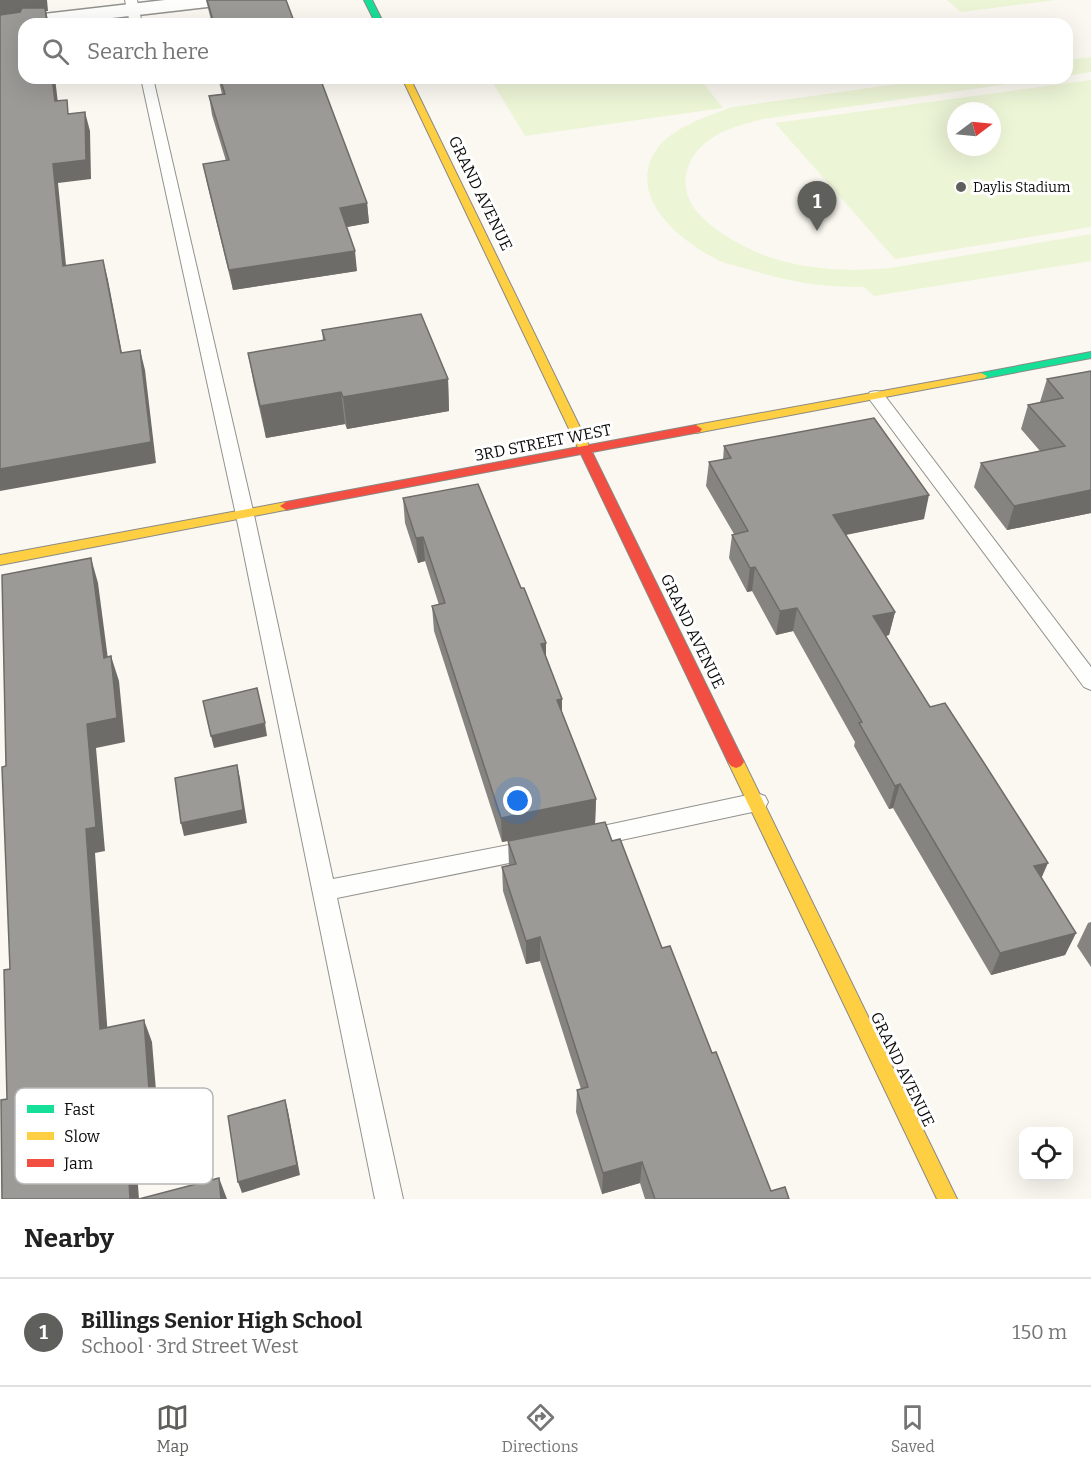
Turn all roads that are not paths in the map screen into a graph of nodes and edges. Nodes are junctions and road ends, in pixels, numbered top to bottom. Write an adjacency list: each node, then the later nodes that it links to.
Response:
1 (216, 0): 3 (street)
2 (368, 0): 5 (main road)
3 (133, 11): 4 (street)
4 (66, 18)
5 (377, 18)
6 (18, 23): 7 (street)
7 (0, 25)
8 (148, 84): 13 (lane)
9 (409, 84): 12 (main road, GRAND AVENUE)
10 (1091, 355): 11 (main road, 3RD STREET WEST)
11 (876, 396): 12 (main road, 3RD STREET WEST); 15 (lane)
12 (588, 450): 13 (main road, 3RD STREET WEST); 16 (main road, GRAND AVENUE)
13 (245, 515): 14 (main road, 3RD STREET WEST); 17 (lane)
14 (0, 560)
15 (1091, 682)
16 (757, 802): 17 (lane); 19 (main road, GRAND AVENUE)
17 (324, 891): 18 (lane)
18 (389, 1199)
19 (947, 1199)

